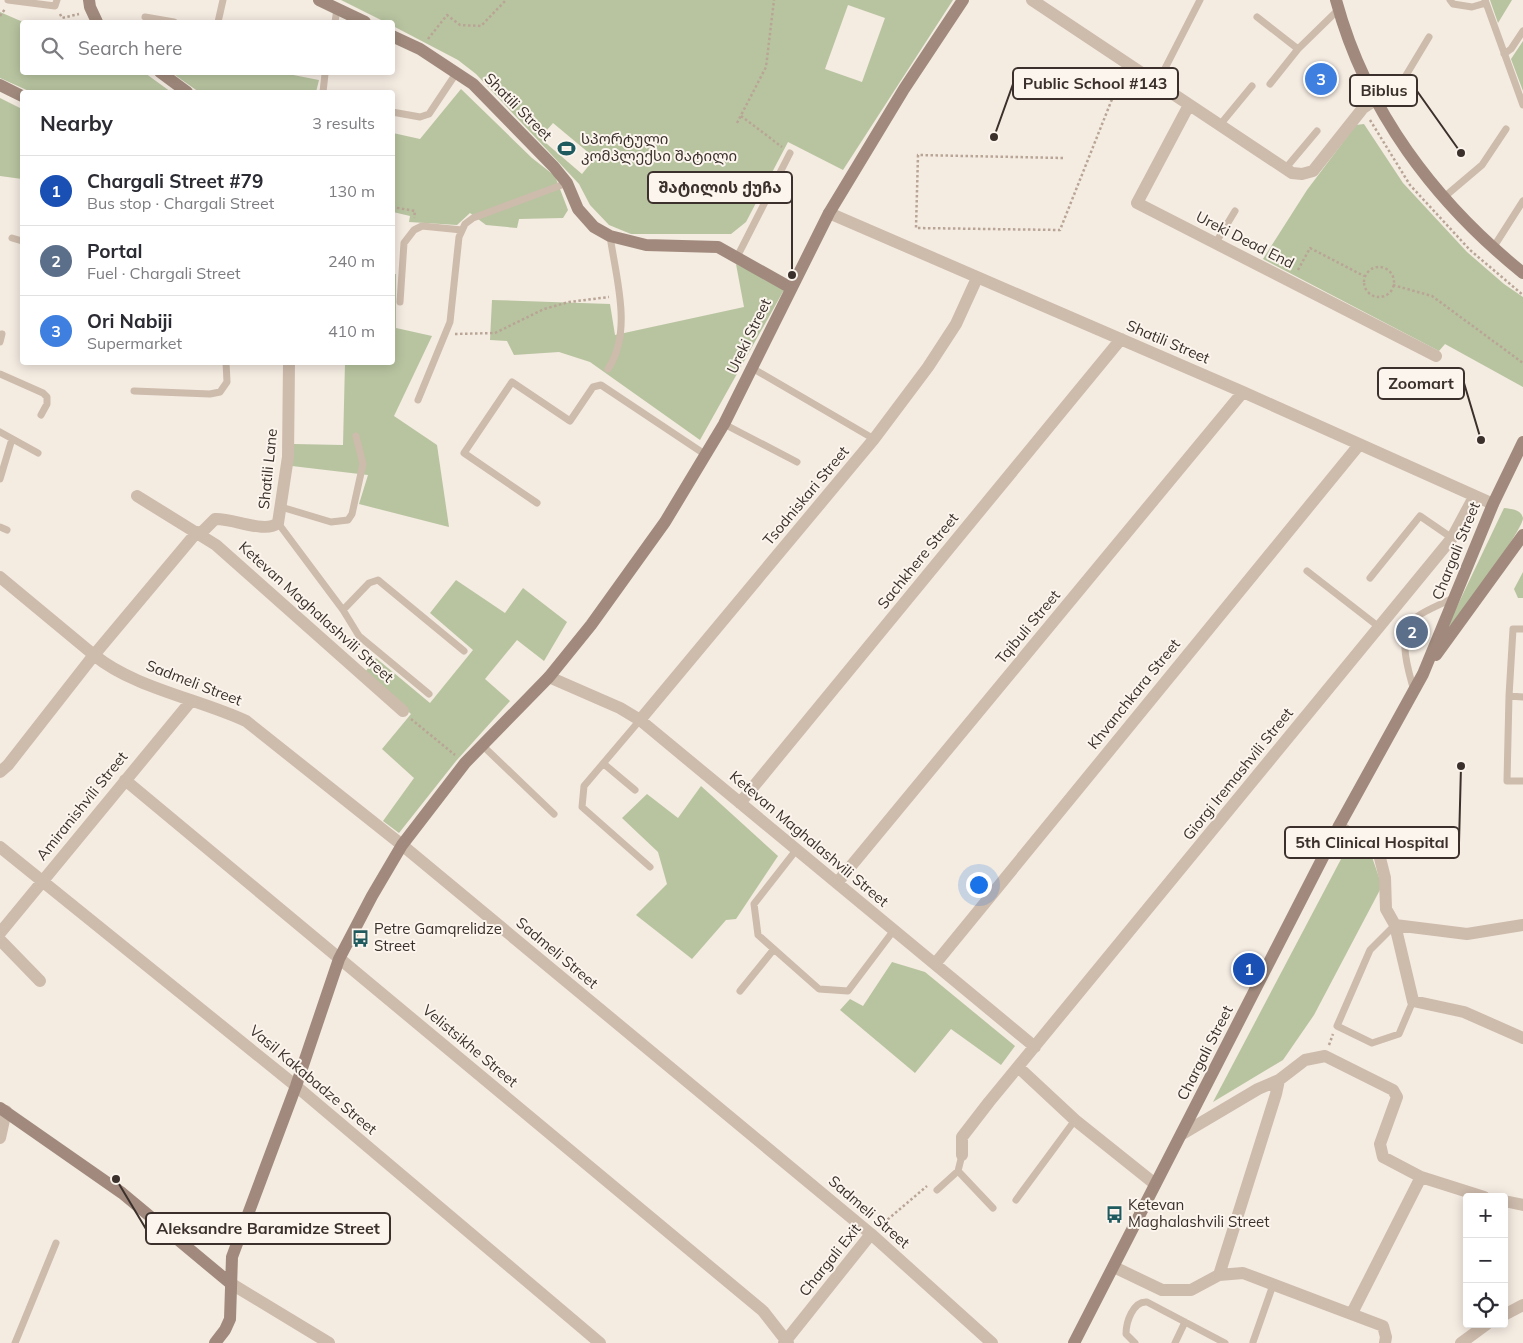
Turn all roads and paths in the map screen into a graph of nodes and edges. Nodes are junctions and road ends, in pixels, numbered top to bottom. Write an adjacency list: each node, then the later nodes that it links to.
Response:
1 (9, 0): 12 (lane)
2 (89, 0): 18 (street)
3 (223, 0): 20 (lane)
4 (319, 0): 14 (street)
5 (506, 0): 26 (path)
6 (774, 0): 44 (path)
7 (963, 0): 57 (street, Ureki Street)
8 (1032, 0): 29 (street)
9 (1200, 0): 33 (lane)
10 (1450, 0): 11 (lane)
11 (1486, 1): 28 (lane)
12 (56, 3): 15 (path)
13 (1338, 4): 27 (lane); 40 (street)
14 (337, 9): 21 (lane); 22 (street)
15 (79, 14)
16 (145, 17): 19 (lane)
17 (1257, 17): 27 (lane)
18 (96, 20)
19 (162, 20)
20 (218, 20)
21 (335, 20)
22 (361, 20)
23 (1523, 31): 28 (lane)
24 (395, 37): 26 (street, Shatili Street)
25 (1428, 37): 40 (lane)
26 (420, 49): 30 (street, Shatili Street)
27 (1298, 49): 34 (lane)
28 (1504, 54): 42 (lane)
29 (1126, 64): 33 (street); 50 (path)
30 (457, 72): 43 (lane); 52 (street, Shatili Street)
31 (164, 75): 37 (street)
32 (325, 75): 38 (lane)
33 (1157, 84): 41 (street)
34 (1270, 84)
35 (0, 85): 39 (street)
36 (1252, 86): 46 (lane)
37 (184, 90)
38 (323, 90)
39 (20, 95)
40 (1374, 100): 51 (street); 53 (street)
41 (1189, 105): 46 (street); 63 (street, Ureki Dead End)
42 (1523, 105)
43 (395, 113)
44 (741, 116): 45 (path); 49 (path)
45 (737, 124)
46 (1220, 126): 51 (street)
47 (1506, 129): 53 (lane)
48 (1317, 131): 51 (lane)
49 (790, 153): 65 (lane)
50 (1063, 158)
51 (1285, 169)
52 (567, 183): 59 (lane); 60 (street, Shatili Street)
53 (1443, 198): 64 (street)
54 (1523, 201): 64 (lane)
55 (395, 208): 58 (path)
56 (1235, 211): 63 (lane)
57 (829, 214): 68 (street, Shatili Street); 71 (street, Ureki Street)
58 (414, 230): 59 (lane); 73 (lane)
59 (462, 230): 74 (lane)
60 (610, 236): 65 (street, Shatili Street); 72 (lane)
61 (12, 238): 62 (lane)
62 (20, 240)
63 (1215, 244): 69 (street, Ureki Dead End)
64 (1493, 248): 66 (street)
65 (738, 257): 71 (street, Shatili Street)
66 (1523, 273)
67 (1364, 276): 69 (path); 70 (path); 70 (path)
68 (977, 278): 76 (street, Shatili Street); 93 (street, Tsodniskari Street)
69 (1292, 283): 78 (street, Ureki Dead End)
70 (1394, 285): 79 (path)
71 (792, 288): 82 (street, Ureki Street)
72 (618, 296): 74 (path); 83 (lane)
73 (400, 302)
74 (446, 333): 87 (lane)
75 (2, 334): 77 (lane)
76 (1120, 339): 86 (street, Shatili Street); 134 (street, Sachkhere Street)
77 (0, 342)
78 (1436, 356)
79 (1523, 363)
80 (226, 365): 85 (lane)
81 (289, 365): 104 (street, Shatili Lane)
82 (752, 368): 89 (street, Ureki Street); 93 (lane)
83 (608, 369)
84 (0, 374): 88 (lane)
85 (134, 391)
86 (1244, 392): 95 (street, Shatili Street); 142 (street, Tqibuli Street)
87 (418, 400)
88 (40, 415)
89 (724, 424): 97 (street, Ureki Street); 98 (lane)
90 (0, 432): 92 (lane)
91 (356, 436): 104 (lane)
92 (12, 439): 96 (lane); 99 (lane)
93 (874, 439): 126 (street, Tsodniskari Street)
94 (1523, 442): 103 (street, Chargali Street)
95 (1359, 445): 101 (street, Shatili Street); 150 (street, Khvanchkara Street)
96 (38, 453)
97 (706, 455): 102 (lane); 119 (street, Ureki Street)
98 (797, 462)
99 (0, 478)
100 (137, 496): 106 (street, Ketevan Maghalashvili Street)
101 (1474, 496): 103 (street, Shatili Street); 108 (street, Giorgi Iremashvili Street)
102 (537, 503)
103 (1493, 504): 112 (street, Chargali Street)
104 (281, 507): 105 (street, Shatili Lane)
105 (278, 523): 106 (street, Shatili Lane); 113 (lane)
106 (198, 533): 117 (street, Shatili Lane); 125 (street, Ketevan Maghalashvili Street)
107 (1523, 535): 118 (street, Chargali Street)
108 (1452, 538): 111 (lane); 114 (street, Giorgi Iremashvili Street)
109 (1307, 571): 114 (lane)
110 (0, 577): 117 (street, Sadmeli Street)
111 (1370, 578)
112 (1455, 597): 118 (street, Chargali Street); 120 (lane)
113 (344, 610): 116 (lane); 121 (lane)
114 (1379, 627): 156 (street, Giorgi Iremashvili Street)
115 (1523, 629): 122 (lane)
116 (464, 651)
117 (94, 655): 124 (street, Sadmeli Street); 130 (street)
118 (1423, 674): 120 (street, Chargali Street)
119 (549, 677): 126 (street, Ketevan Maghalashvili Street); 127 (street)
120 (1414, 691): 136 (street, Chargali Street)
121 (429, 694)
122 (1509, 696): 123 (lane); 132 (lane)
123 (1523, 696)
124 (191, 701): 131 (street, Amiranishvili Street); 137 (street, Sadmeli Street)
125 (403, 711): 128 (path)
126 (640, 720): 129 (lane); 134 (street, Ketevan Maghalashvili Street)
127 (483, 746): 128 (street); 135 (lane)
128 (465, 763): 137 (street)
129 (604, 764): 133 (lane); 140 (lane)
130 (0, 772)
131 (125, 780): 141 (street, Amiranishvili Street); 149 (street, Velistsikhe Street)
132 (1523, 781)
133 (635, 790)
134 (740, 803): 139 (street, Ketevan Maghalashvili Street)
135 (554, 814)
136 (1339, 826): 143 (street); 163 (street, Chargali Street)
137 (402, 845): 149 (street); 176 (street, Sadmeli Street)
138 (0, 847): 141 (street, Vasil Kakabadze Street)
139 (796, 849): 142 (street, Ketevan Maghalashvili Street); 148 (lane)
140 (650, 867)
141 (42, 882): 146 (street, Amiranishvili Street); 160 (street, Vasil Kakabadze Street)
142 (837, 883): 145 (street, Ketevan Maghalashvili Street)
143 (1395, 925): 144 (street); 153 (street); 154 (lane)
144 (1523, 925)
145 (894, 930): 148 (lane); 150 (street, Ketevan Maghalashvili Street)
146 (0, 933)
147 (0, 940): 151 (street)
148 (774, 949): 152 (lane)
149 (340, 959): 160 (street); 188 (street, Velistsikhe Street)
150 (935, 964): 156 (street, Ketevan Maghalashvili Street)
151 (40, 981)
152 (740, 991)
153 (1413, 1001): 154 (lane); 155 (street)
154 (1337, 1026): 157 (path)
155 (1523, 1038)
156 (1036, 1047): 158 (street, Giorgi Iremashvili Street)
157 (1325, 1056): 159 (street); 167 (street)
158 (1018, 1067): 162 (street); 165 (street)
159 (1279, 1080): 163 (street); 179 (street)
160 (296, 1086): 180 (street); 193 (street, Vasil Kakabadze Street)
161 (3, 1109): 164 (street); 180 (street)
162 (1075, 1120): 169 (street); 172 (lane)
163 (1182, 1134): 169 (street, Chargali Street)
164 (0, 1138)
165 (962, 1154): 166 (lane)
166 (958, 1171): 170 (lane); 175 (lane)
167 (1421, 1178): 171 (street); 183 (street)
168 (933, 1181): 176 (path, Chargali Exit)
169 (1155, 1184): 178 (street, Chargali Street)
170 (937, 1190)
171 (1471, 1193)
172 (1016, 1200)
173 (1508, 1202): 174 (street)
174 (1523, 1204)
175 (993, 1208)
176 (871, 1234): 187 (street, Sadmeli Street); 188 (street, Chargali Exit)
177 (56, 1243): 190 (lane)
178 (1114, 1267): 179 (street); 194 (street, Chargali Street)
179 (1219, 1275): 181 (street)
180 (230, 1283): 191 (street); 192 (street)
181 (1273, 1285): 183 (street); 189 (lane)
182 (1523, 1306): 184 (street)
183 (1352, 1313): 198 (street)
184 (1508, 1313)
185 (1185, 1322): 195 (lane); 196 (lane); 197 (lane)
186 (1482, 1328): 199 (street)
187 (986, 1341)
188 (786, 1342)
189 (1253, 1342)
190 (15, 1343)
191 (215, 1343)
192 (329, 1343)
193 (600, 1343)
194 (1074, 1343)
195 (1135, 1343)
196 (1175, 1343)
197 (1225, 1343)
198 (1385, 1343)
199 (1461, 1343)

